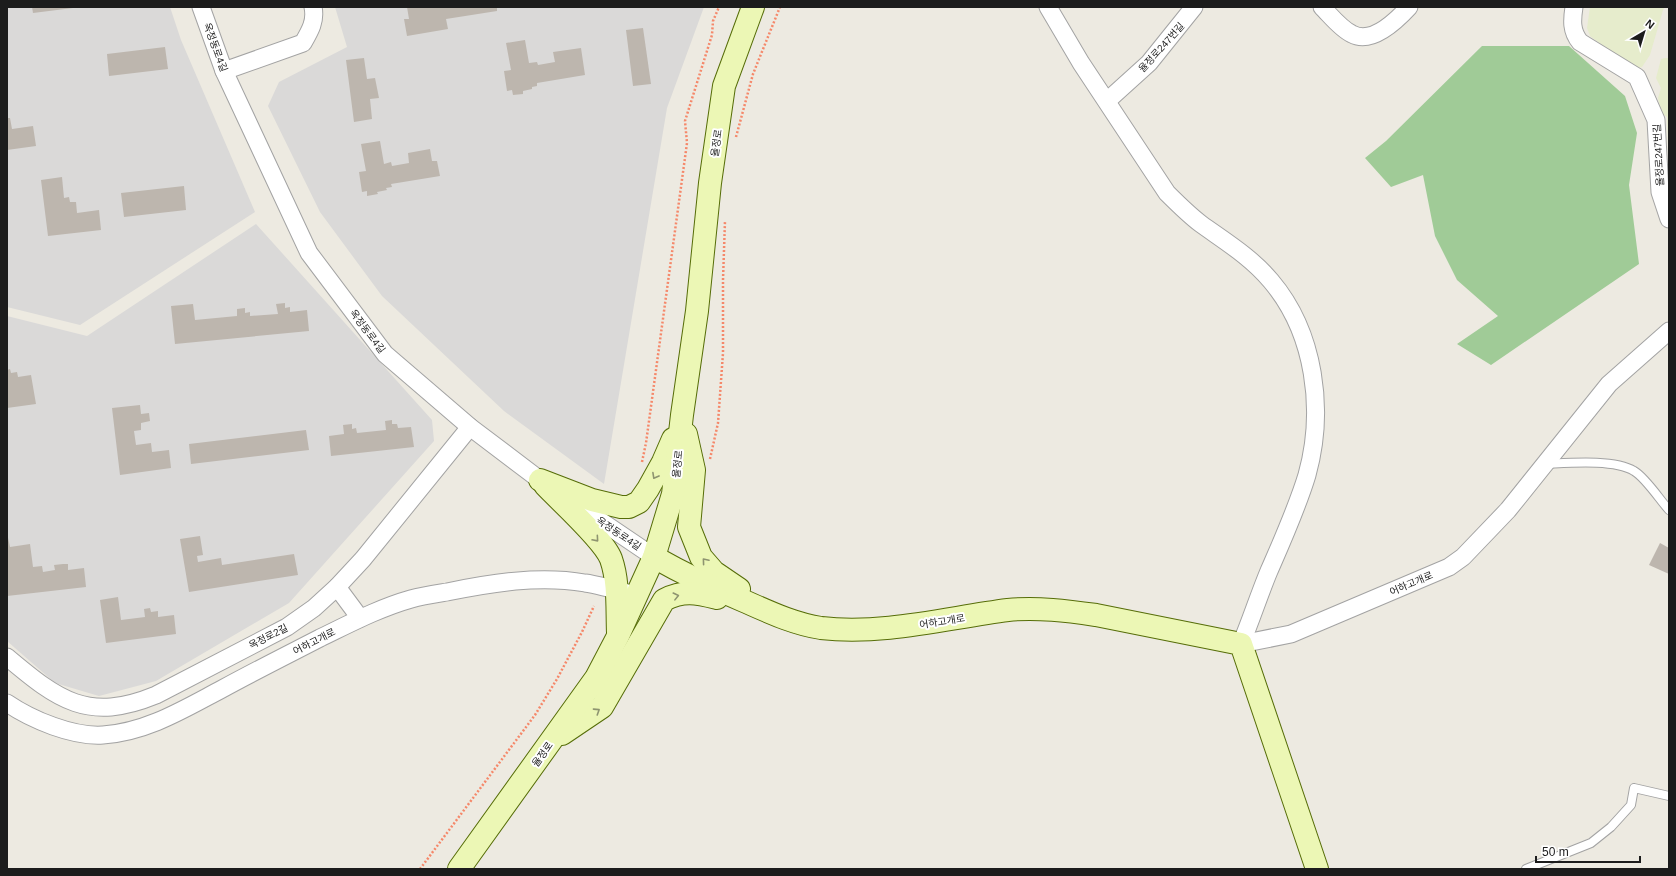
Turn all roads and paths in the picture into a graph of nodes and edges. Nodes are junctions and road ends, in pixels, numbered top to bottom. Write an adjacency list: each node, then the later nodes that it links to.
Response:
1 (201, 7): 11 (street, 옥정동로4길)
2 (312, 7): 11 (street)
3 (719, 7): 20 (path)
4 (753, 7): 17 (main road, 율정로)
5 (780, 7): 13 (path)
6 (1048, 7): 12 (street)
7 (1194, 7): 12 (street, 율정로247번길)
8 (1322, 7): 9 (street)
9 (1409, 7)
10 (1574, 7): 15 (street, 율정로247번길)
11 (224, 71): 18 (street, 옥정동로4길)
12 (1106, 101): 32 (street)
13 (735, 138)
14 (726, 215): 19 (path)
15 (1669, 219)
16 (1669, 331): 21 (street, 어하고개로)
17 (682, 415): 22 (main road, one-way to 22); 24 (main road, 율정로); 30 (main road, one-way to 17)
18 (470, 427): 22 (street, 옥정동로4길); 25 (street, 옥정로2길)
19 (710, 460)
20 (641, 463)
21 (1545, 464): 23 (lane); 32 (street, 어하고개로)
22 (540, 480): 24 (street, 옥정동로4길); 26 (main road, one-way to 26)
23 (1669, 510)
24 (654, 557): 27 (main road, 율정로); 30 (main road, 어하고개로)
25 (337, 586): 29 (street); 33 (street, 옥정로2길)
26 (616, 590): 27 (street, 어하고개로); 29 (street, 어하고개로); 31 (main road)
27 (637, 595): 31 (main road, 율정로)
28 (594, 606): 37 (path)
29 (360, 618): 34 (street, 어하고개로)
30 (781, 618): 32 (main road, 어하고개로); 35 (main road, one-way to 30)
31 (618, 636): 35 (main road, 율정로)
32 (1241, 644): 39 (main road)
33 (7, 657)
34 (7, 703)
35 (552, 740): 38 (main road, 율정로)
36 (1669, 796): 40 (lane)
37 (420, 869)
38 (459, 869)
39 (1317, 869)
40 (1526, 869)

